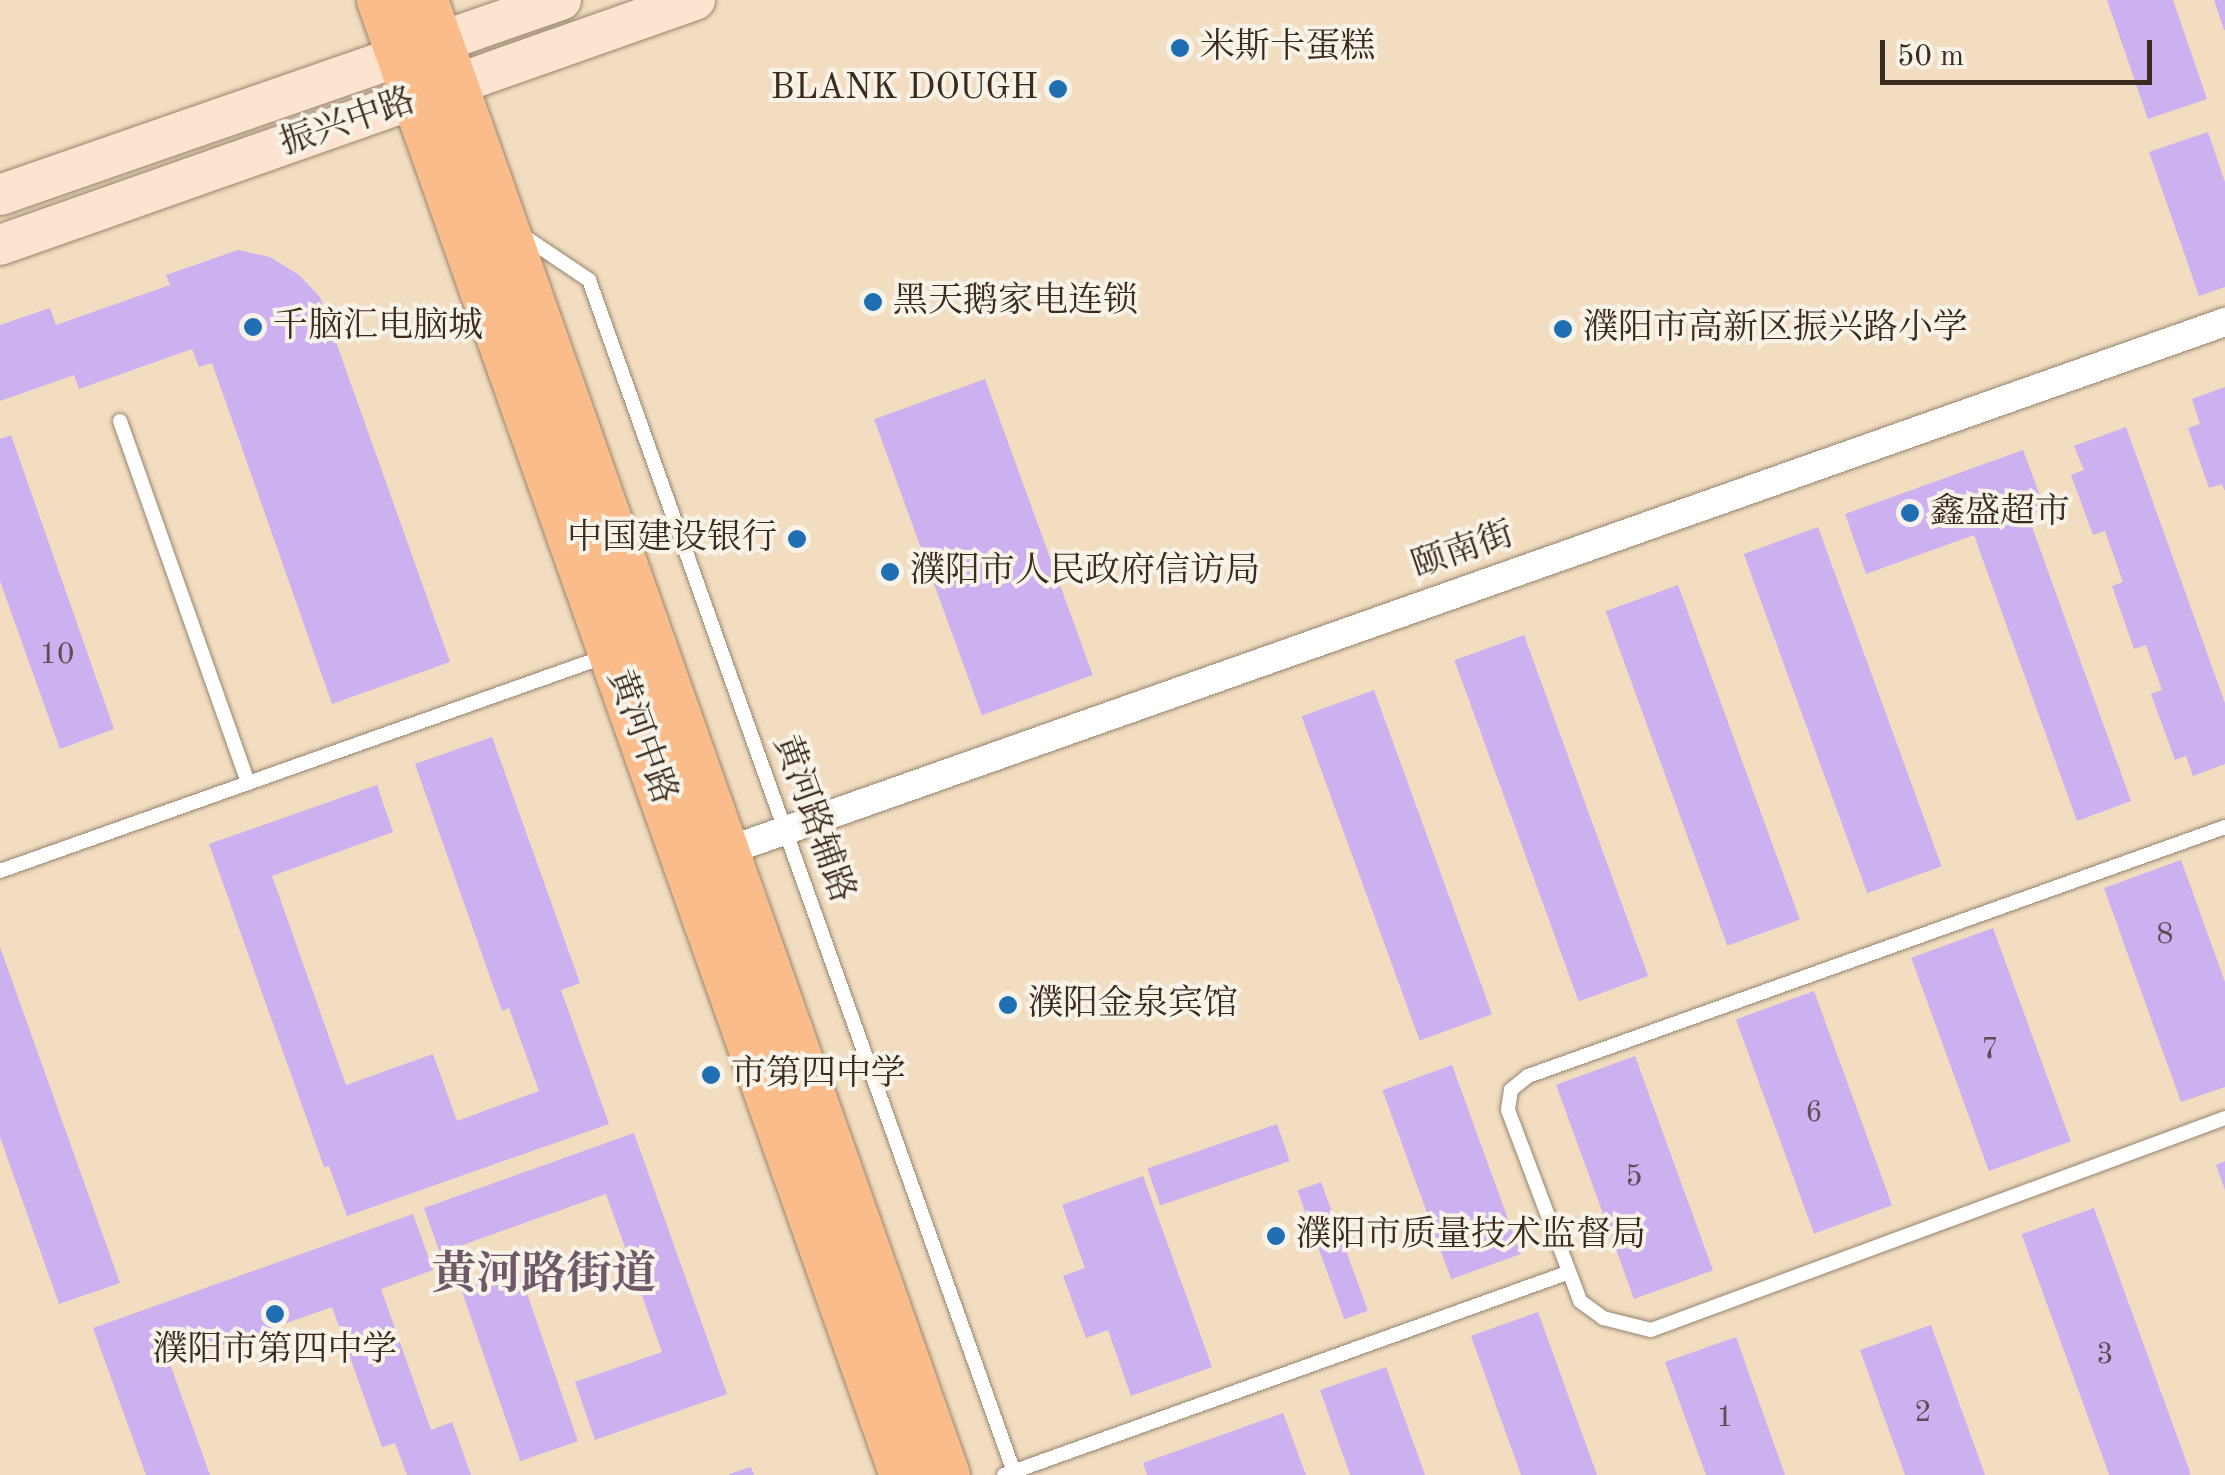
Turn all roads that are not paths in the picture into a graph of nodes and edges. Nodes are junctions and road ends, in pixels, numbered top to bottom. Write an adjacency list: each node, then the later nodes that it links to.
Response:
1 (379, 0): 5 (main road, 黄河中路)
2 (425, 0): 5 (main road, 黄河中路)
3 (561, 0): 5 (street, 振兴中路)
4 (695, 0): 6 (street, 振兴中路)
5 (419, 49): 6 (main road, 黄河中路); 7 (street, 振兴中路)
6 (434, 92): 8 (main road, 黄河中路); 9 (street, 振兴中路); 12 (main road, 黄河中路)
7 (0, 195)
8 (504, 224): 15 (lane, 黄河路辅路); 16 (main road, 黄河中路)
9 (0, 245)
10 (2225, 322): 15 (street, 颐南街)
11 (120, 421): 13 (lane)
12 (612, 654): 13 (lane); 21 (main road, 黄河中路)
13 (248, 783): 17 (lane)
14 (2225, 827): 19 (lane)
15 (786, 830): 16 (street, 颐南街); 20 (lane, 黄河路辅路)
16 (727, 851): 22 (main road, 黄河中路)
17 (0, 871)
18 (2225, 1118): 19 (lane)
19 (1567, 1273): 20 (lane)
20 (1011, 1474)
21 (902, 1475)
22 (947, 1475)

